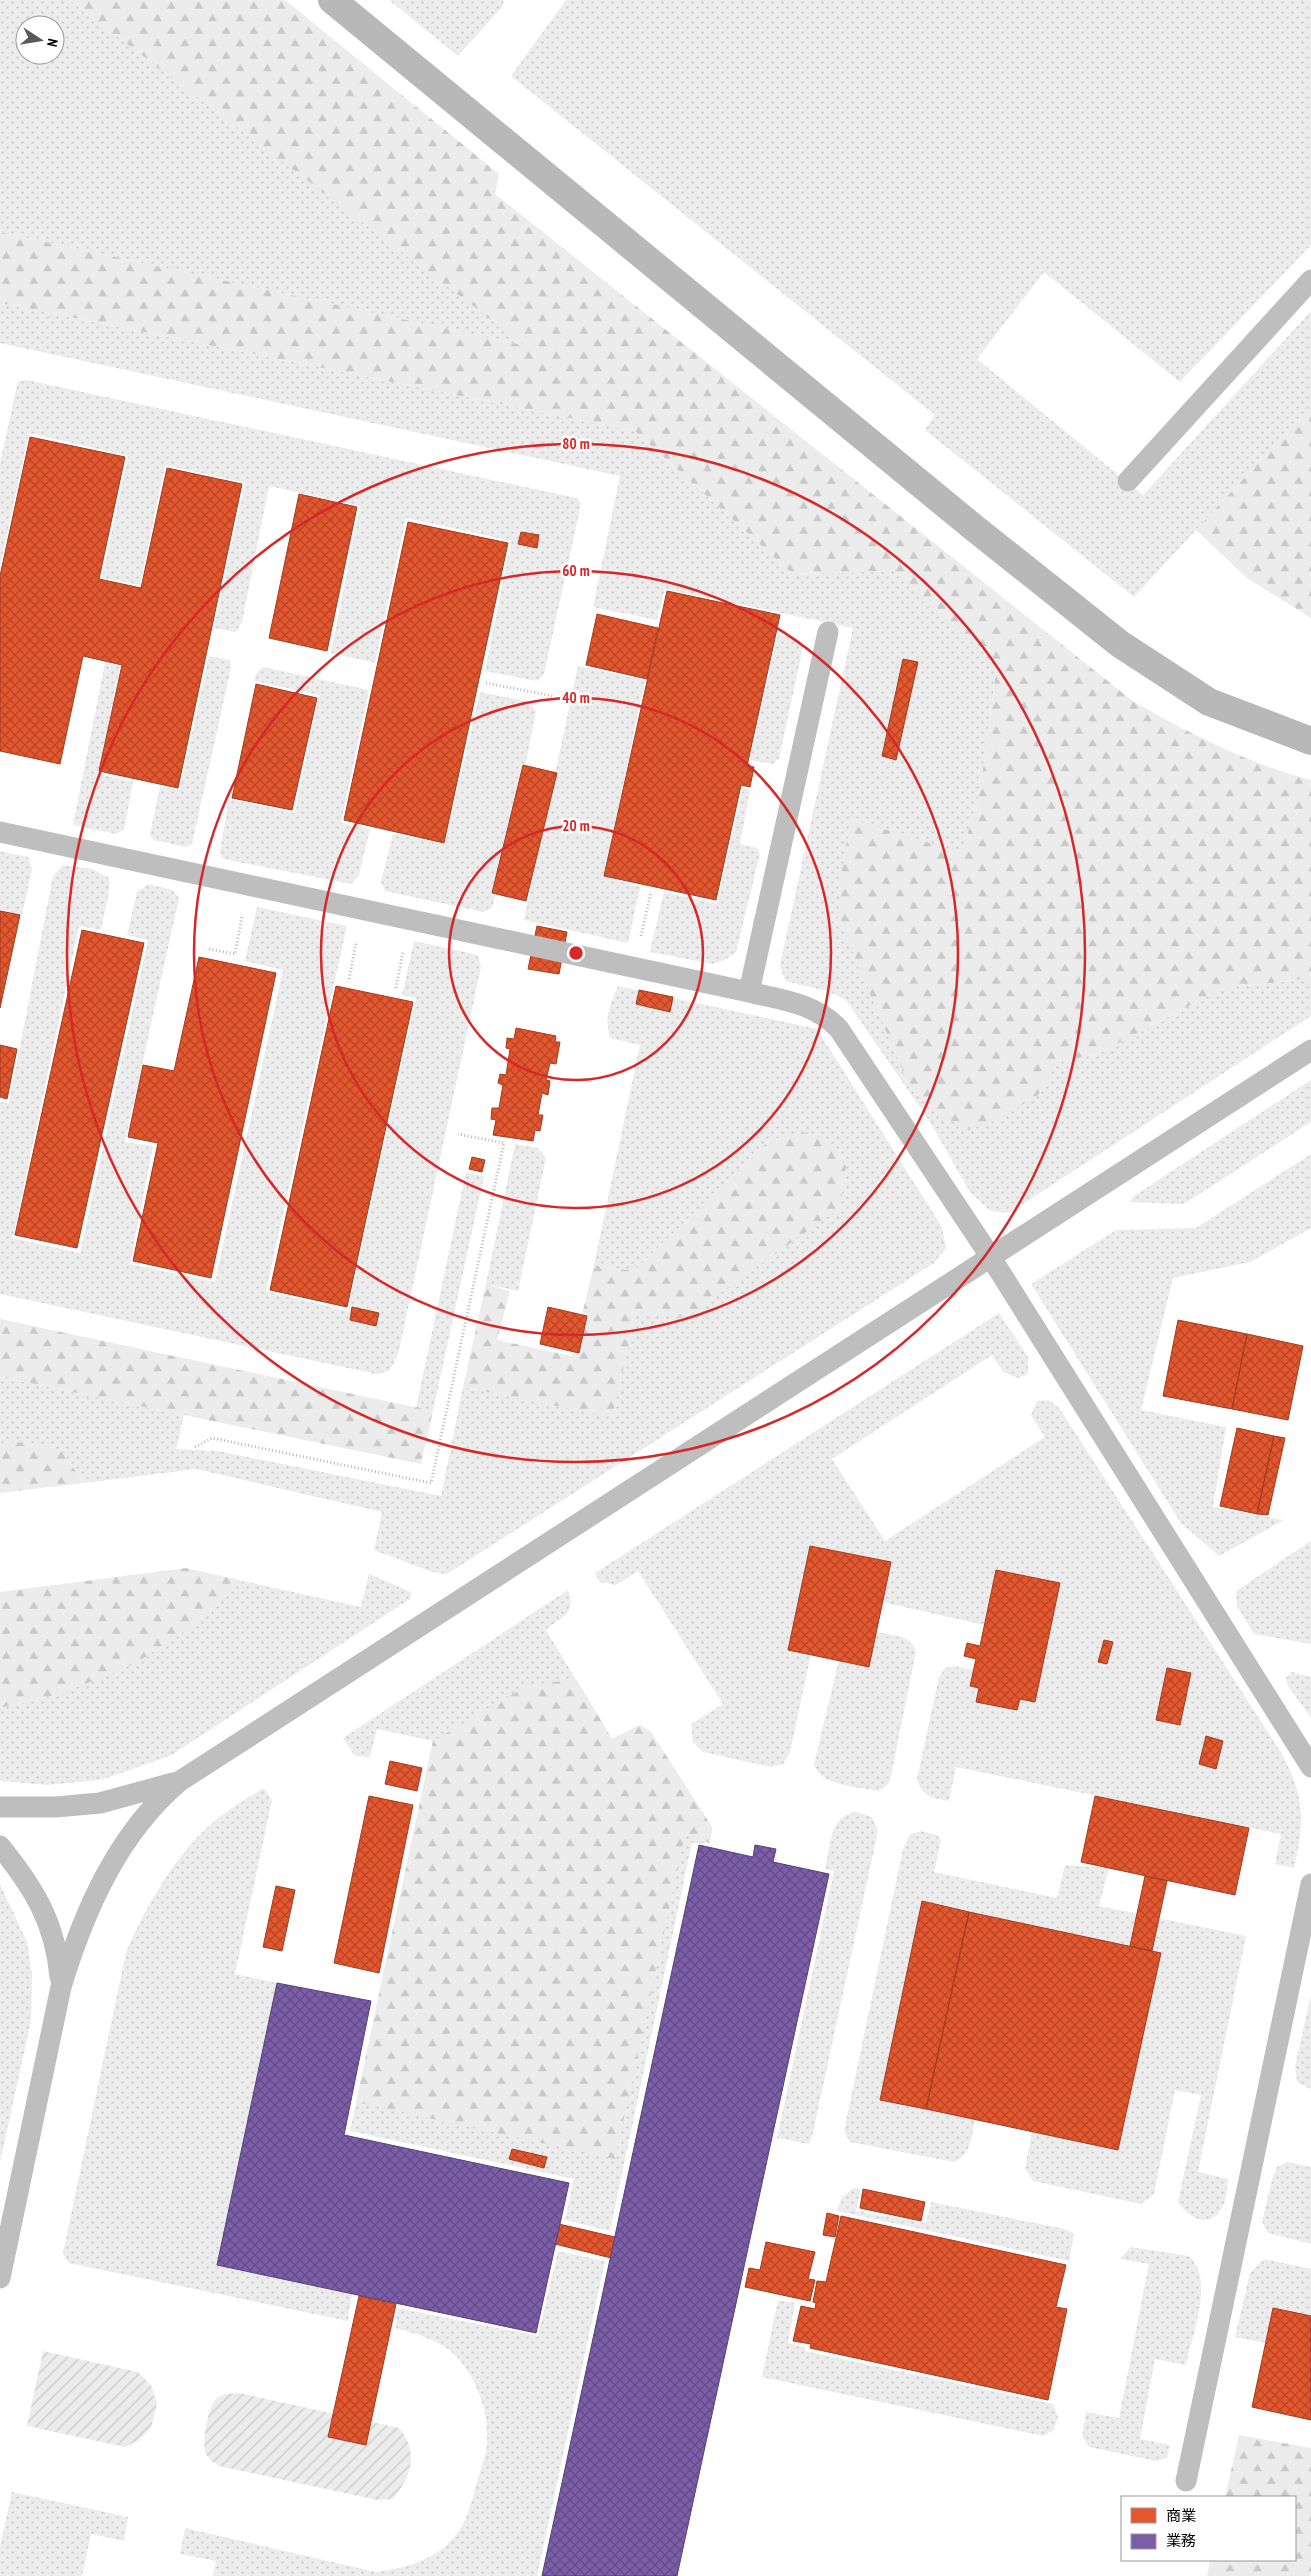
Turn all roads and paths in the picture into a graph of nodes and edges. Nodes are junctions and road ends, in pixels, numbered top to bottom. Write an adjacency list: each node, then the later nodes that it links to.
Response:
1 (332, 0): 7 (street)
2 (1311, 280): 3 (lane)
3 (1128, 481)
4 (828, 632): 13 (lane)
5 (486, 683): 6 (path)
6 (553, 696)
7 (1311, 741)
8 (0, 832): 9 (lane)
9 (249, 884): 11 (path); 12 (lane)
10 (651, 892): 12 (path)
11 (209, 949)
12 (634, 968): 13 (lane)
13 (749, 992): 16 (lane)
14 (1311, 1050): 16 (lane)
15 (458, 1134): 17 (path)
16 (990, 1256): 18 (lane); 19 (lane)
17 (195, 1447)
18 (1311, 1767)
19 (180, 1781): 20 (lane); 23 (lane)
20 (0, 1807)
21 (0, 1846): 23 (lane)
22 (1311, 1884): 25 (lane)
23 (61, 1987): 24 (lane)
24 (0, 2278)
25 (1186, 2482)

